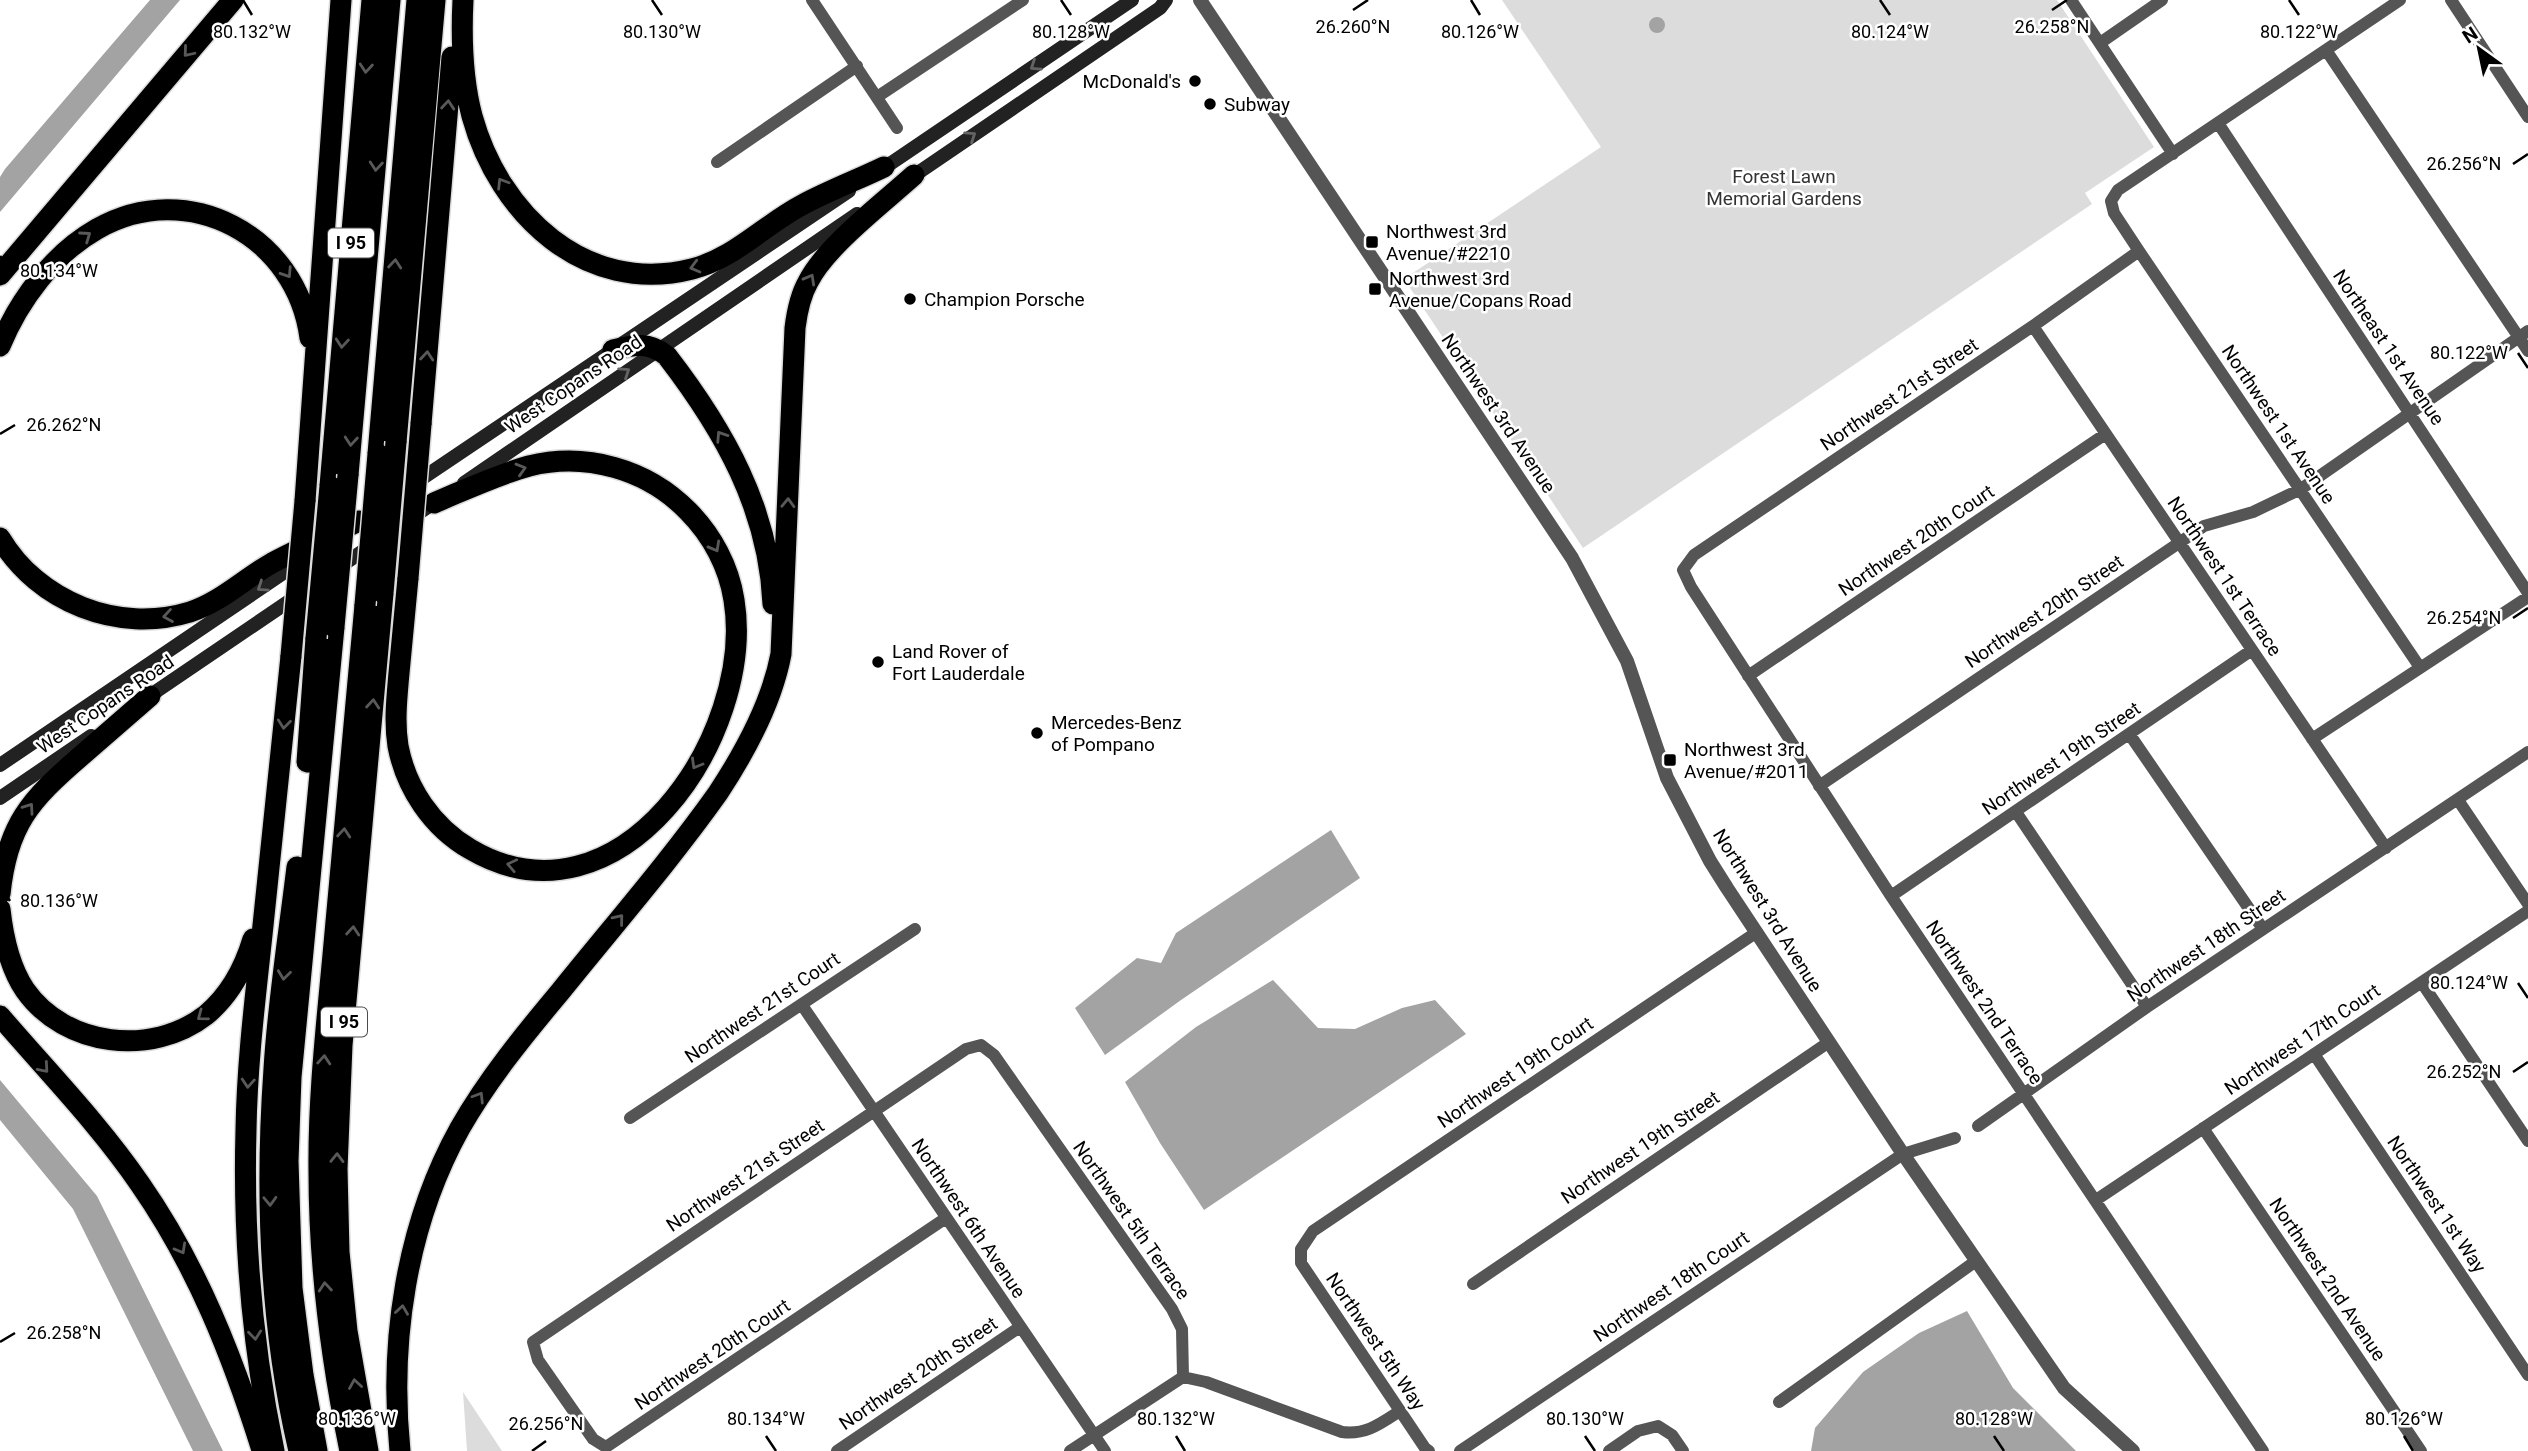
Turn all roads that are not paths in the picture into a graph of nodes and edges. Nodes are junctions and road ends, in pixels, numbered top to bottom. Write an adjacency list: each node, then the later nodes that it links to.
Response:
1 (233, 0): 30 (highway, one-way to 30)
2 (341, 0): 37 (highway)
3 (372, 0): 47 (highway, I 95, one-way to 47, bridge)
4 (390, 0): 47 (highway, one-way to 47, bridge)
5 (417, 0): 102 (highway, one-way to 5, bridge)
6 (435, 0): 103 (highway, I 95, one-way to 6, bridge)
7 (457, 0): 41 (highway, one-way to 7, bridge)
8 (463, 0): 27 (highway, one-way to 8)
9 (1023, 0): 21 (street)
10 (1132, 0): 27 (main road, West Copans Road, one-way to 27)
11 (1166, 0): 28 (main road, West Copans Road, one-way to 11)
12 (1200, 0): 70 (street, Northwest 3rd Avenue)
13 (2071, 0): 18 (street)
14 (2162, 0): 18 (street)
15 (2400, 0): 19 (street)
16 (2451, 0): 22 (street)
17 (817, 2): 20 (street)
18 (2100, 43): 25 (street)
19 (2326, 50): 23 (street); 32 (street)
20 (857, 66): 21 (street); 26 (street)
21 (877, 97): 24 (street)
22 (2528, 117)
23 (2218, 123): 25 (street); 38 (street, Northeast 1st Avenue)
24 (897, 128)
25 (2173, 154): 29 (street, Northwest 1st Avenue)
26 (717, 162)
27 (884, 167): 35 (main road, West Copans Road)
28 (914, 175): 34 (main road, West Copans Road); 53 (highway, one-way to 28)
29 (2139, 251): 31 (street, Northwest 21st Street); 40 (street, Northwest 1st Avenue)
30 (0, 275)
31 (2033, 326): 39 (street, Northwest 1st Terrace); 45 (street, Northwest 21st Street)
32 (2524, 334): 36 (street); 38 (street, Northwest 20th Street)
33 (0, 346): 37 (highway, one-way to 37)
34 (659, 349): 35 (highway); 41 (main road, West Copans Road, one-way to 34); 53 (highway, one-way to 34)
35 (613, 350): 42 (main road, West Copans Road)
36 (2528, 351)
37 (313, 400): 63 (highway, one-way to 63, bridge)
38 (2410, 412): 40 (street, Northwest 20th Street); 46 (street, Northeast 1st Avenue)
39 (2104, 435): 44 (street, Northwest 1st Terrace); 50 (street, Northwest 20th Court)
40 (2301, 489): 44 (street, Northwest 20th Street); 49 (street, Northwest 1st Avenue)
41 (434, 503): 51 (main road, West Copans Road)
42 (359, 521): 43 (highway, one-way to 43); 56 (main road, West Copans Road, one-way to 56)
43 (0, 538)
44 (2180, 543): 48 (street, Northwest 1st Terrace); 57 (street, Northwest 20th Street)
45 (1683, 570): 50 (street, Northwest 2nd Terrace)
46 (2528, 595): 49 (street)
47 (325, 633): 100 (highway, I 95, one-way to 100); 101 (highway)
48 (2252, 650): 52 (street, Northwest 19th Street); 54 (street, Northwest 1st Terrace)
49 (2419, 666): 54 (street)
50 (1748, 676): 57 (street, Northwest 2nd Terrace)
51 (150, 696): 58 (main road, West Copans Road); 62 (highway, one-way to 51)
52 (2130, 735): 60 (street, Northwest 19th Street); 69 (street)
53 (750, 737): 104 (highway, one-way to 53)
54 (2312, 739): 61 (street, Northwest 1st Terrace)
55 (2528, 752): 59 (street, Northwest 18th Street)
56 (0, 765)
57 (1819, 786): 64 (street, Northwest 2nd Terrace)
58 (0, 798)
59 (2458, 800): 61 (street, Northwest 18th Street); 65 (street)
60 (2016, 812): 64 (street, Northwest 19th Street); 73 (street)
61 (2386, 848): 69 (street, Northwest 18th Street)
62 (0, 894)
63 (266, 894): 66 (highway, one-way to 66); 99 (highway, one-way to 99)
64 (1891, 896): 78 (street, Northwest 2nd Terrace)
65 (2528, 904)
66 (0, 909)
67 (2528, 911): 71 (street, Northwest 17th Court)
68 (915, 929): 72 (street, Northwest 21st Court)
69 (2263, 929): 73 (street, Northwest 18th Street)
70 (1757, 932): 75 (street, Northwest 3rd Avenue); 88 (street, Northwest 19th Court)
71 (2422, 982): 77 (street, Northwest 17th Court); 84 (street)
72 (802, 1005): 79 (street, Northwest 6th Avenue); 80 (street, Northwest 21st Court)
73 (2147, 1007): 78 (street, Northwest 18th Street)
74 (0, 1016): 98 (highway, one-way to 98)
75 (1829, 1042): 85 (street, Northwest 3rd Avenue); 90 (street, Northwest 19th Street)
76 (981, 1045): 79 (street, Northwest 21st Street); 94 (street, Northwest 5th Terrace)
77 (2314, 1054): 82 (street, Northwest 17th Court); 93 (street, Northwest 1st Way)
78 (2024, 1094): 81 (street, Northwest 18th Street); 86 (street, Northwest 2nd Terrace)
79 (873, 1111): 87 (street, Northwest 6th Avenue); 92 (street, Northwest 21st Street)
80 (631, 1118)
81 (1978, 1126)
82 (2203, 1128): 86 (street, Northwest 17th Court); 114 (street, Northwest 2nd Avenue)
83 (1955, 1138): 85 (street)
84 (2528, 1141)
85 (1903, 1154): 89 (street, Northwest 3rd Avenue); 109 (street, Northwest 18th Court)
86 (2096, 1199): 113 (street, Northwest 2nd Terrace)
87 (946, 1219): 91 (street, Northwest 6th Avenue); 92 (street, Northwest 20th Court)
88 (1301, 1249): 96 (street, Northwest 5th Way)
89 (1976, 1261): 95 (street); 112 (street, Northwest 3rd Avenue)
90 (1473, 1284)
91 (1020, 1327): 97 (street, Northwest 6th Avenue); 105 (street, Northwest 20th Street)
92 (533, 1342)
93 (2528, 1375)
94 (1183, 1377): 96 (street); 97 (street)
95 (1779, 1402)
96 (1400, 1411): 108 (street, Northwest 5th Way)
97 (1094, 1435): 106 (street); 107 (street, Northwest 6th Avenue)
98 (262, 1451)
99 (274, 1451)
100 (299, 1451)
101 (317, 1451)
102 (350, 1451)
103 (368, 1451)
104 (400, 1451)
105 (837, 1451)
106 (1070, 1451)
107 (1105, 1451)
108 (1429, 1451)
109 (1460, 1451)
110 (1609, 1451): 111 (street)
111 (1684, 1451)
112 (2133, 1451)
113 (2263, 1451)
114 (2421, 1451)

